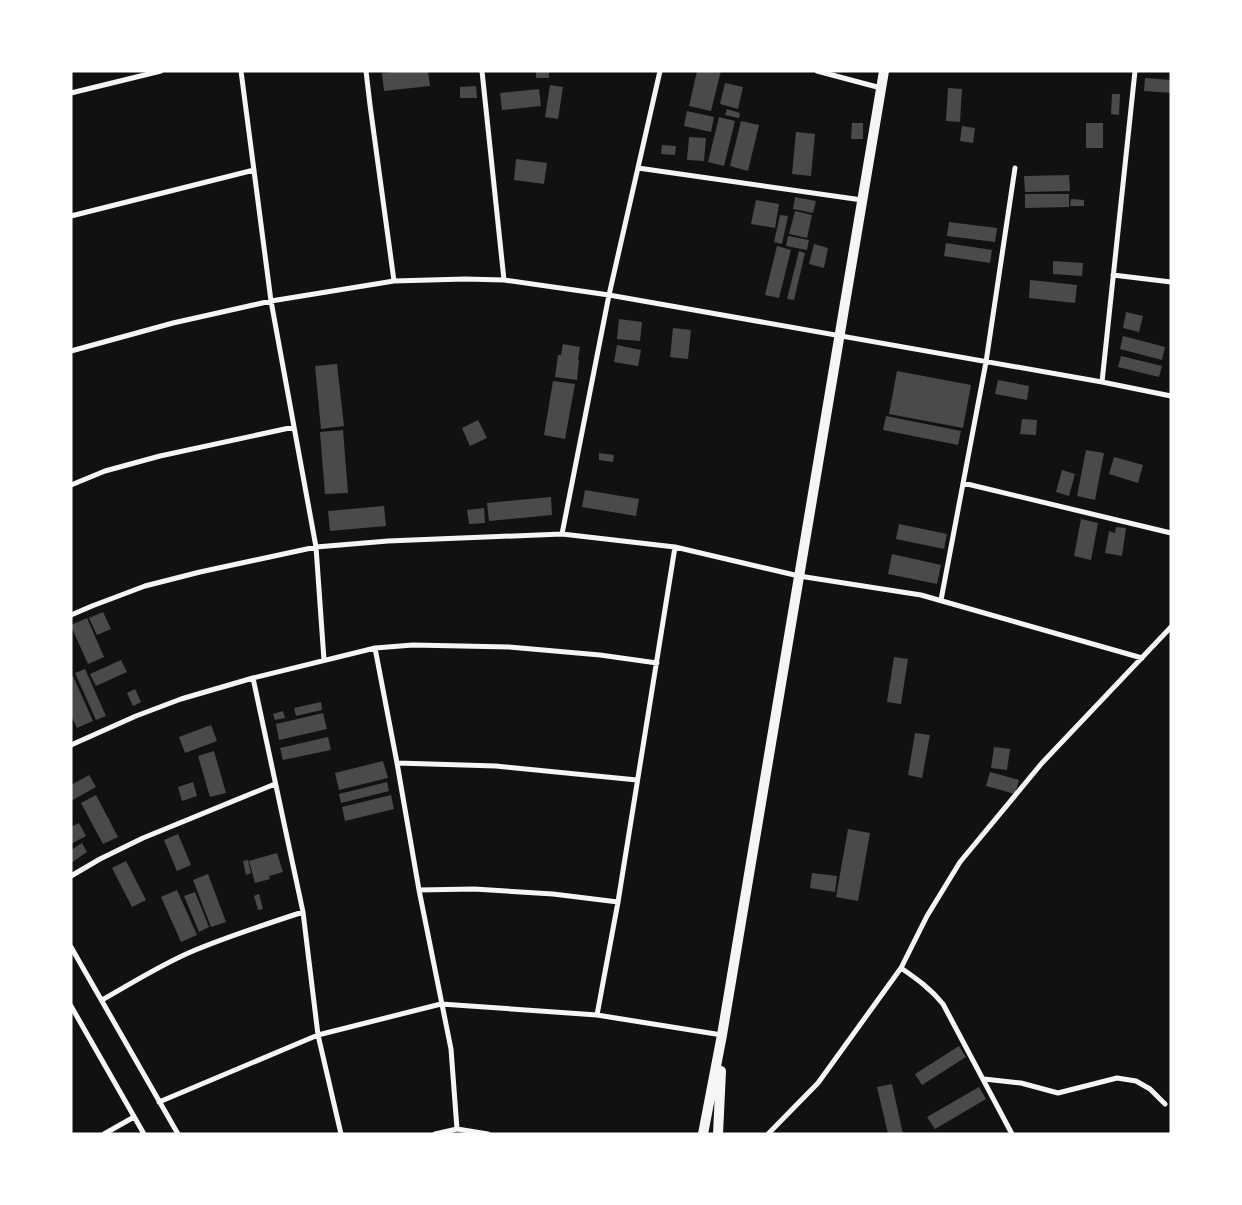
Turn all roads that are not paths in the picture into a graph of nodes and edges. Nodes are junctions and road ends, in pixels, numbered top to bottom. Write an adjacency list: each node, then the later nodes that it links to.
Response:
1 (161, 71): 10 (street)
2 (241, 71): 13 (street)
3 (366, 71): 18 (street)
4 (482, 71): 17 (street)
5 (660, 71): 11 (street)
6 (817, 71): 9 (street)
7 (884, 71): 9 (main road)
8 (1135, 71): 16 (street)
9 (881, 88): 14 (main road)
10 (71, 93)
11 (638, 168): 14 (street); 20 (street)
12 (1016, 168): 24 (street)
13 (254, 170): 15 (street); 21 (street)
14 (862, 200): 22 (main road)
15 (71, 216)
16 (1113, 275): 19 (street); 25 (street)
17 (504, 280): 18 (street); 20 (street)
18 (394, 281): 21 (street)
19 (1171, 282)
20 (609, 295): 22 (street); 31 (street)
21 (271, 301): 23 (street); 27 (street)
22 (840, 336): 24 (street); 34 (main road)
23 (71, 351)
24 (986, 362): 25 (street); 28 (street)
25 (1102, 382): 26 (street)
26 (1171, 396)
27 (294, 427): 29 (street); 32 (street)
28 (963, 483): 30 (street); 35 (street)
29 (71, 485)
30 (1171, 533)
31 (562, 534): 32 (street); 33 (street)
32 (316, 547): 36 (street); 40 (street)
33 (675, 547): 34 (street); 41 (street)
34 (799, 576): 35 (street); 59 (main road)
35 (941, 600): 39 (street)
36 (71, 615)
37 (1171, 627): 39 (street)
38 (375, 648): 40 (street); 41 (street); 44 (street)
39 (1142, 658): 52 (street)
40 (324, 660): 42 (street)
41 (657, 663): 45 (street)
42 (253, 678): 43 (street); 46 (street)
43 (71, 745)
44 (397, 763): 45 (street); 48 (street)
45 (637, 780): 49 (street)
46 (275, 784): 47 (street); 50 (street)
47 (71, 876)
48 (419, 890): 49 (street); 54 (street)
49 (618, 902): 56 (street)
50 (302, 912): 53 (street); 58 (street)
51 (71, 946): 53 (street)
52 (901, 968): 60 (street); 73 (street)
53 (102, 1000): 61 (street)
54 (441, 1004): 56 (street); 58 (street); 64 (street)
55 (71, 1006): 57 (street)
56 (597, 1015): 59 (street)
57 (74, 1016): 63 (street)
58 (318, 1035): 61 (street); 68 (street)
59 (722, 1036): 71 (main road); 72 (main road)
60 (984, 1079): 62 (street); 74 (street)
61 (159, 1102): 67 (street)
62 (1165, 1104)
63 (134, 1117): 65 (street); 66 (street)
64 (457, 1130): 69 (street); 70 (street)
65 (104, 1134)
66 (144, 1134)
67 (178, 1134)
68 (341, 1134)
69 (435, 1134)
70 (488, 1134)
71 (703, 1134)
72 (718, 1134)
73 (768, 1134)
74 (1012, 1134)

